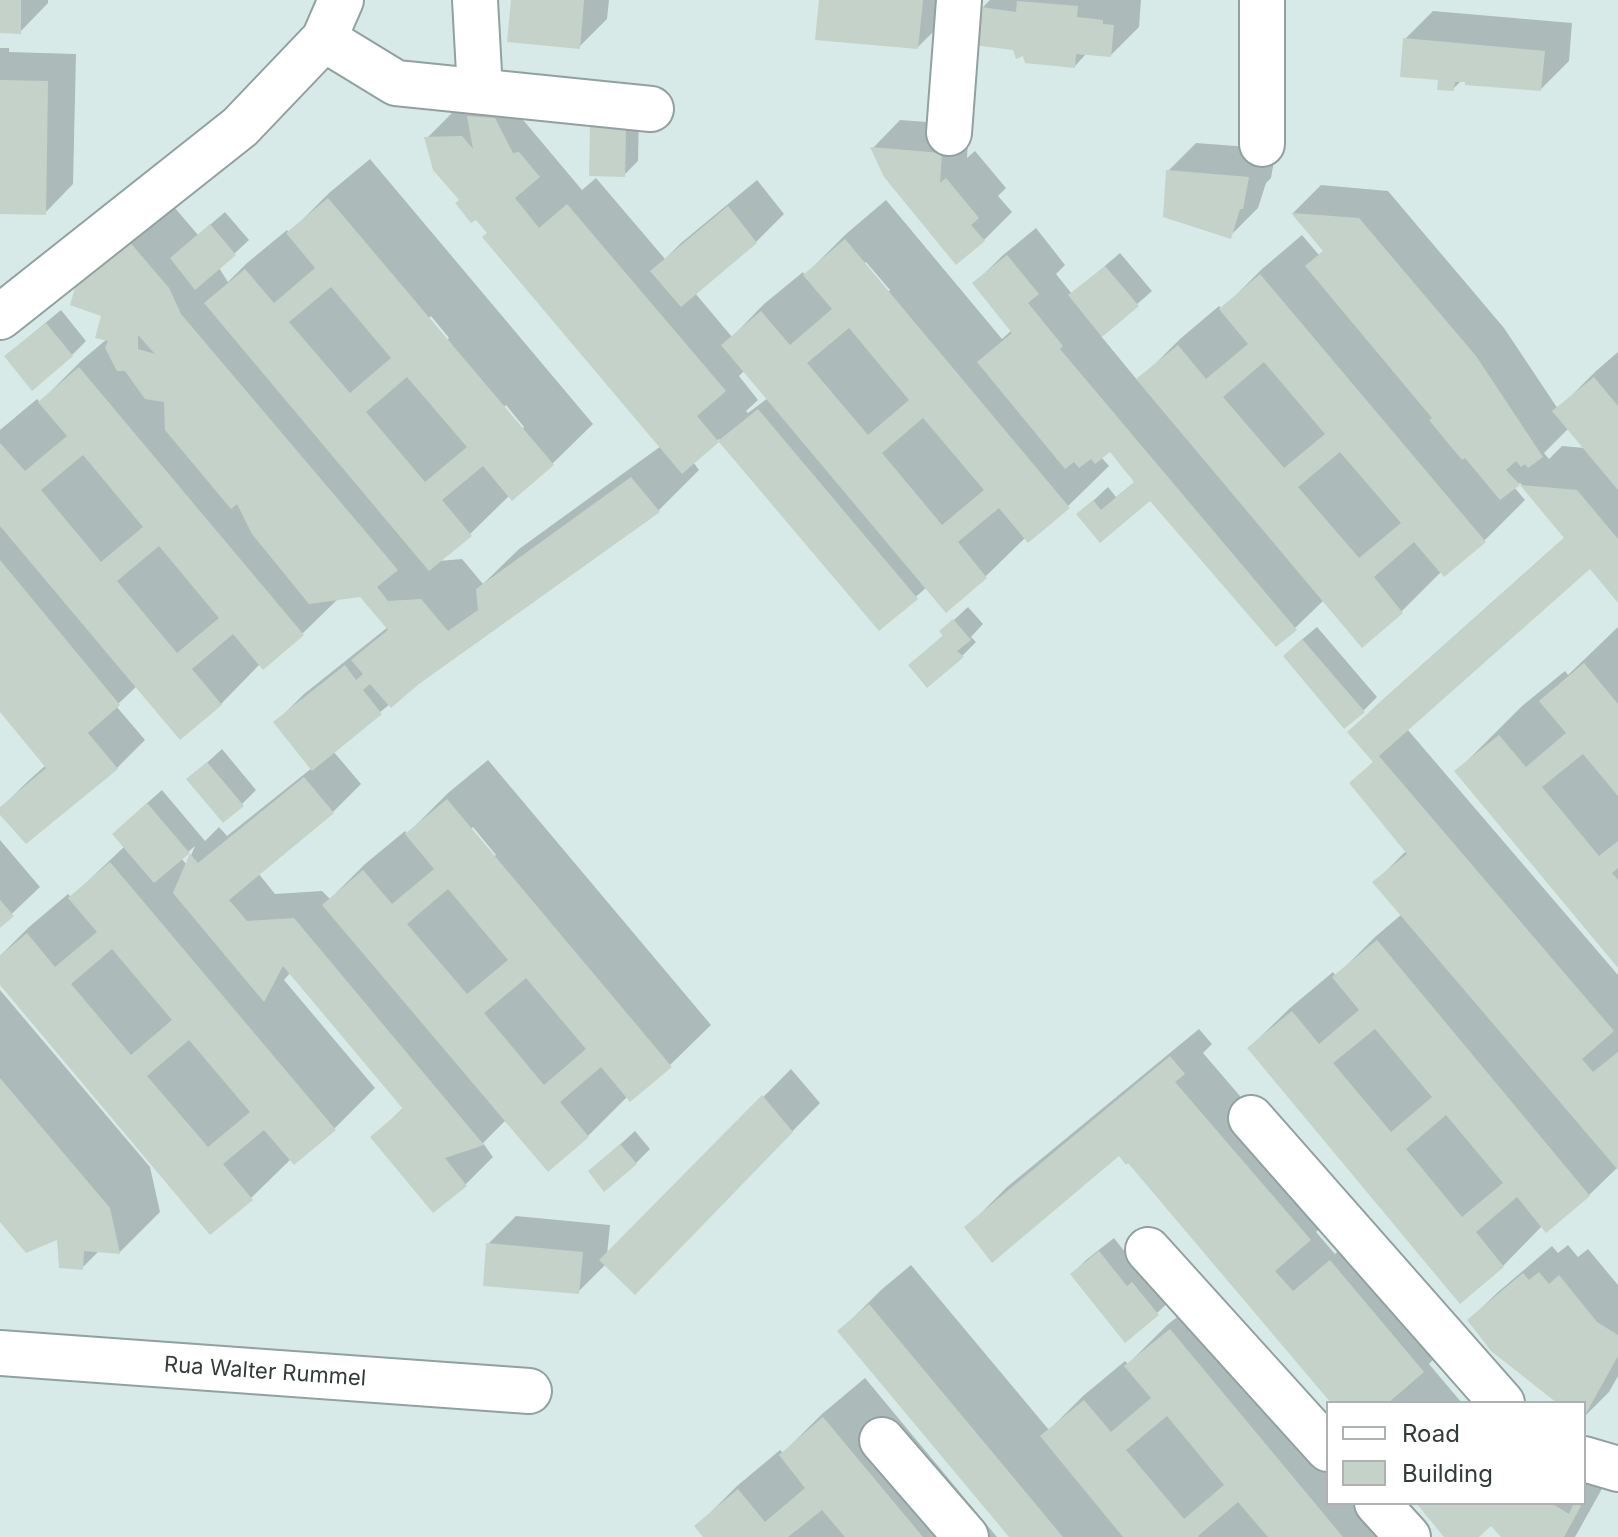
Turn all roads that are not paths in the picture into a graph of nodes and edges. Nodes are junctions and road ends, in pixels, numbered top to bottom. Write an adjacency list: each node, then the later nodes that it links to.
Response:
1 (341, 0): 5 (street)
2 (475, 0): 6 (street)
3 (959, 0): 8 (street)
4 (1262, 0): 9 (street)
5 (324, 39): 6 (street); 10 (street)
6 (480, 91): 7 (street)
7 (651, 109)
8 (949, 133)
9 (1262, 144)
10 (0, 317)
11 (1251, 1118): 15 (street)
12 (1148, 1250): 17 (street)
13 (0, 1353): 14 (street, Rua Walter Rummel)
14 (529, 1391)
15 (1500, 1401)
16 (882, 1440): 21 (street)
17 (1326, 1447)
18 (1586, 1460): 19 (street)
19 (1618, 1469)
20 (1379, 1505): 22 (street)
21 (966, 1537)
22 (1408, 1537)

